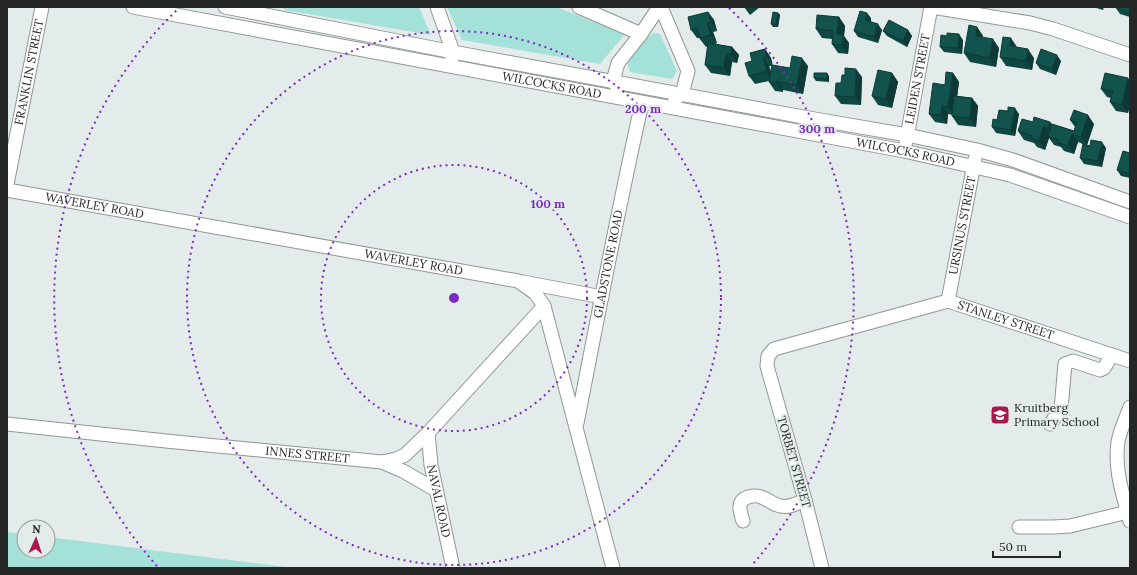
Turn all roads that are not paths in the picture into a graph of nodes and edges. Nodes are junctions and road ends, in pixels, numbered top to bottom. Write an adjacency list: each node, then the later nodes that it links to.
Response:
1 (42, 7): 25 (street, FRANKLIN STREET)
2 (133, 7): 9 (street, WILCOCKS ROAD)
3 (226, 7): 8 (street, WILCOCKS ROAD)
4 (437, 7): 11 (street)
5 (579, 7): 10 (street)
6 (660, 7): 10 (street); 15 (street)
7 (932, 7): 12 (street); 21 (street, LEIDEN STREET)
8 (251, 9): 9 (street); 11 (street, WILCOCKS ROAD)
9 (246, 29): 13 (street, WILCOCKS ROAD)
10 (641, 34): 14 (street)
11 (453, 52): 13 (street); 14 (street, WILCOCKS ROAD)
12 (1130, 54)
13 (452, 67): 16 (street, WILCOCKS ROAD)
14 (613, 81): 15 (street, WILCOCKS ROAD); 16 (street)
15 (682, 94): 18 (street); 19 (street, WILCOCKS ROAD)
16 (626, 100): 17 (street, WILCOCKS ROAD)
17 (642, 103): 18 (street, WILCOCKS ROAD); 30 (street, GLADSTONE ROAD)
18 (664, 107): 20 (street, WILCOCKS ROAD)
19 (809, 118): 20 (street); 21 (street, WILCOCKS ROAD)
20 (807, 132): 23 (street, WILCOCKS ROAD)
21 (907, 135): 22 (street, WILCOCKS ROAD); 23 (street, LEIDEN STREET)
22 (977, 150): 24 (street, URSINUS STREET); 27 (street, WILCOCKS ROAD)
23 (904, 151): 24 (street, WILCOCKS ROAD)
24 (974, 167): 28 (street, WILCOCKS ROAD); 31 (street, URSINUS STREET)
25 (7, 184)
26 (7, 190): 29 (street, WAVERLEY ROAD)
27 (1130, 202)
28 (1130, 217)
29 (518, 281): 30 (street); 32 (street, WAVERLEY ROAD)
30 (602, 297): 39 (street, GLADSTONE ROAD)
31 (948, 301): 33 (street, STANLEY STREET); 34 (street, STANLEY STREET)
32 (544, 306): 39 (street, WAVERLEY ROAD); 40 (street, INNES STREET)
33 (1112, 355): 35 (street, STANLEY STREET); 38 (street)
34 (768, 356): 43 (street, TORBET STREET)
35 (1130, 361)
36 (1130, 407): 44 (street)
37 (7, 424): 41 (street, INNES STREET)
38 (1050, 424)
39 (576, 426): 48 (street, WAVERLEY ROAD)
40 (428, 433): 41 (street, INNES STREET); 42 (street, NAVAL ROAD)
41 (382, 462): 42 (street)
42 (436, 490): 47 (street, NAVAL ROAD)
43 (806, 500): 45 (street); 49 (street, TORBET STREET)
44 (1129, 516): 46 (street)
45 (743, 521)
46 (1019, 527)
47 (453, 568)
48 (613, 568)
49 (822, 568)

